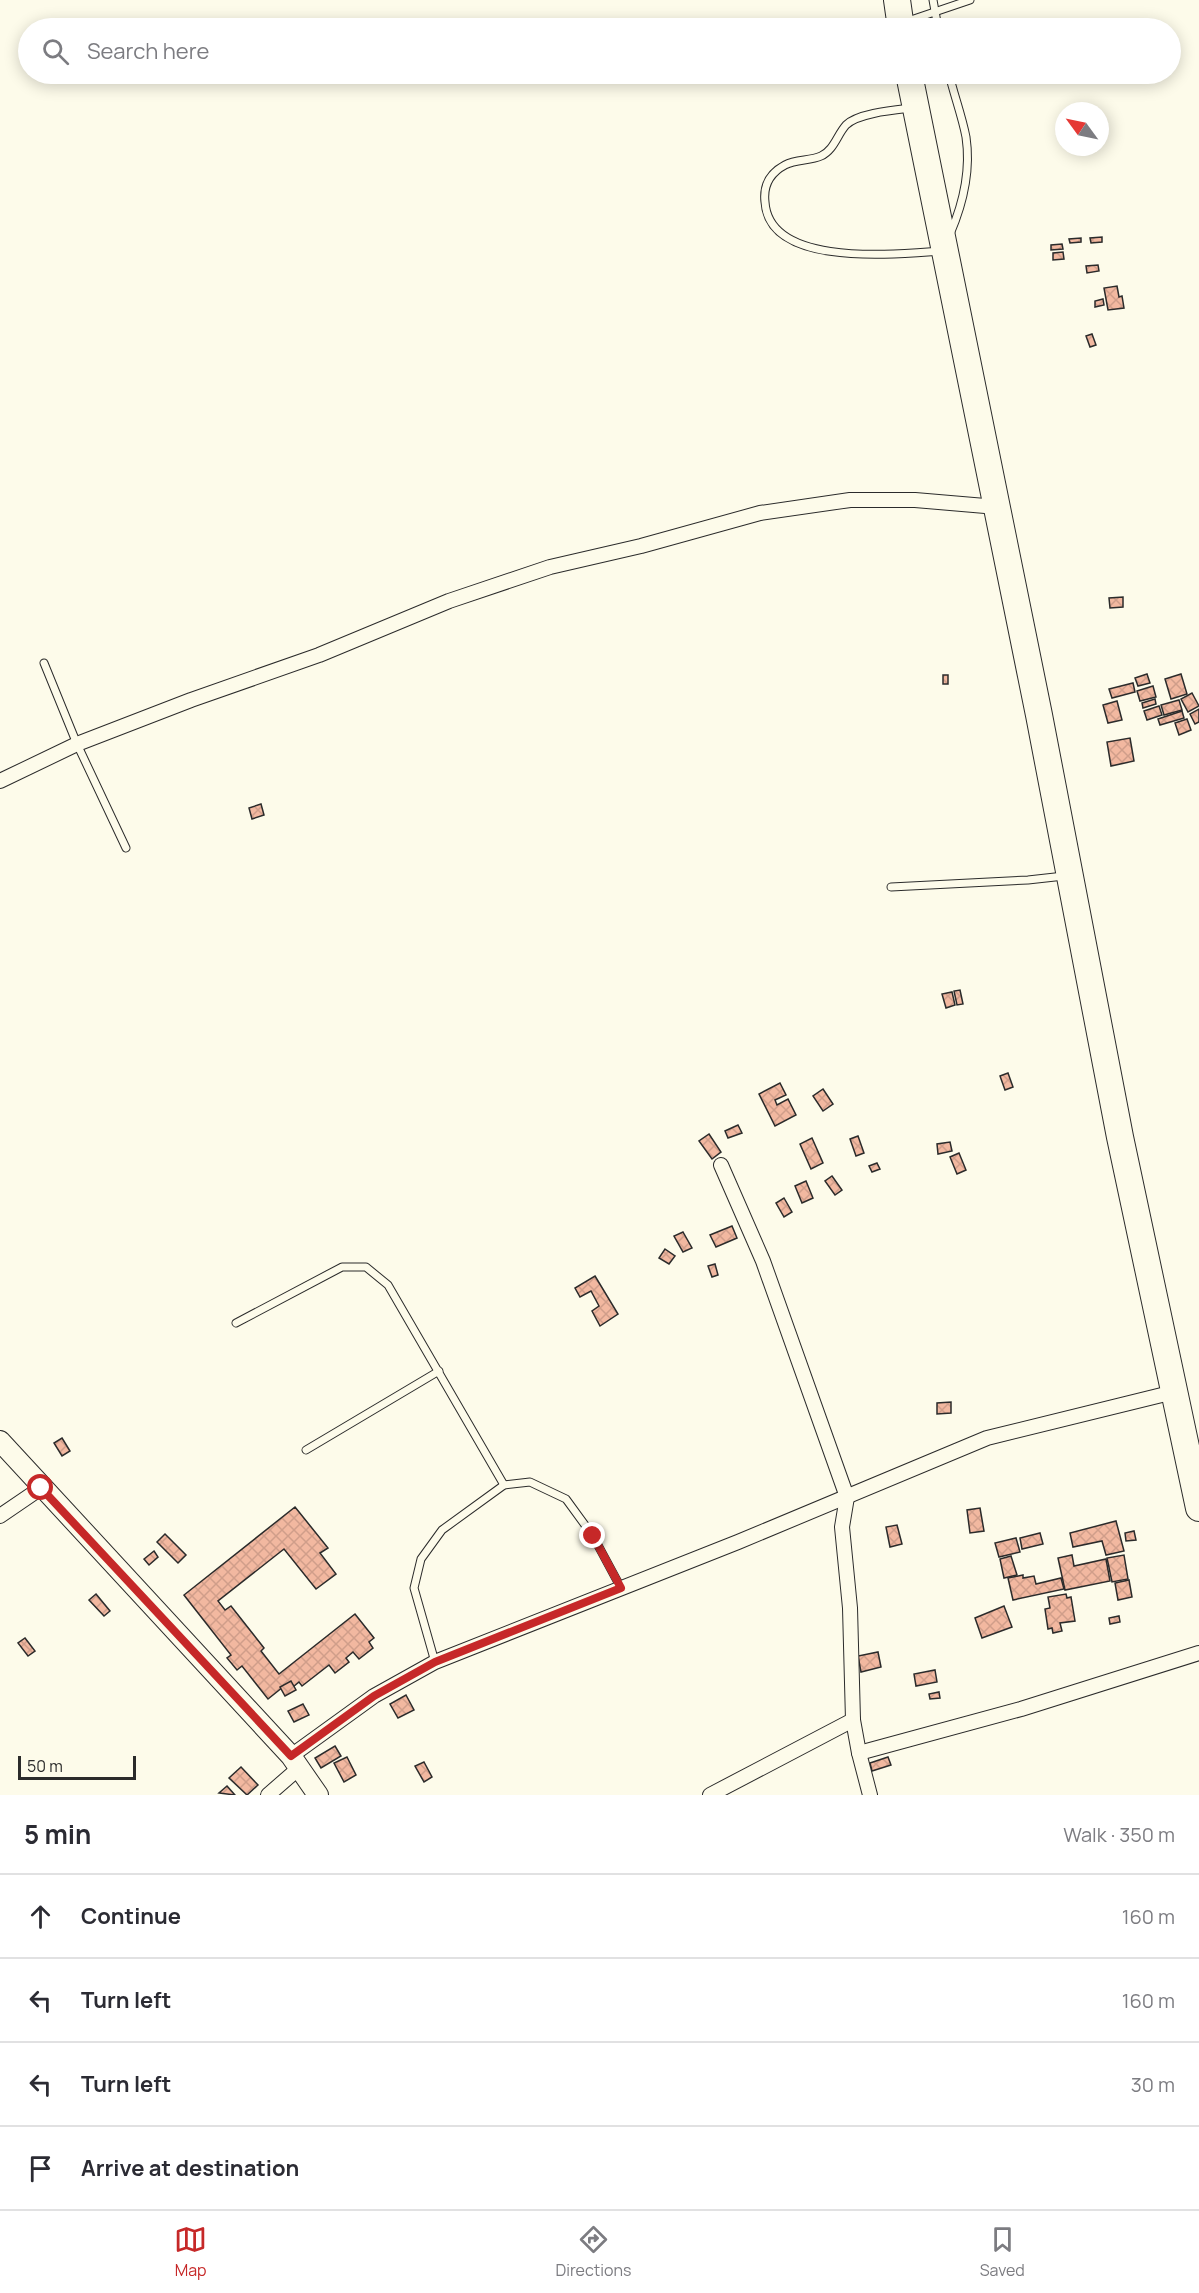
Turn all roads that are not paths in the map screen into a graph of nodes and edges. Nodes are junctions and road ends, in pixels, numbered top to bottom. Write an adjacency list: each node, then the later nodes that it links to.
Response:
1 (933, 0): 3 (lane)
2 (970, 0): 3 (lane)
3 (935, 13): 4 (lane); 5 (lane)
4 (899, 18)
5 (936, 18)
6 (911, 84): 8 (highway)
7 (952, 84): 9 (lane)
8 (914, 107): 9 (highway); 9 (lane)
9 (943, 250): 10 (highway)
10 (997, 507): 12 (street); 15 (highway)
11 (44, 663): 12 (lane)
12 (77, 744): 13 (street); 14 (lane)
13 (0, 781)
14 (126, 848)
15 (1070, 876): 16 (lane); 20 (highway)
16 (891, 887)
17 (721, 1165): 26 (street)
18 (236, 1323): 19 (lane)
19 (439, 1371): 22 (lane); 24 (lane)
20 (1174, 1392): 23 (highway); 26 (street)
21 (0, 1441): 25 (street)
22 (306, 1450)
23 (1193, 1453): 27 (highway)
24 (504, 1485): 29 (lane); 31 (lane)
25 (41, 1488): 28 (street); 34 (street)
26 (847, 1497): 29 (street); 32 (street)
27 (1199, 1508)
28 (0, 1516)
29 (621, 1588): 31 (street)
30 (1199, 1653): 33 (street)
31 (435, 1662): 34 (street)
32 (853, 1720): 33 (street); 37 (street)
33 (859, 1753): 38 (street)
34 (295, 1762): 35 (street); 36 (street)
35 (268, 1795)
36 (318, 1795)
37 (710, 1795)
38 (870, 1795)

